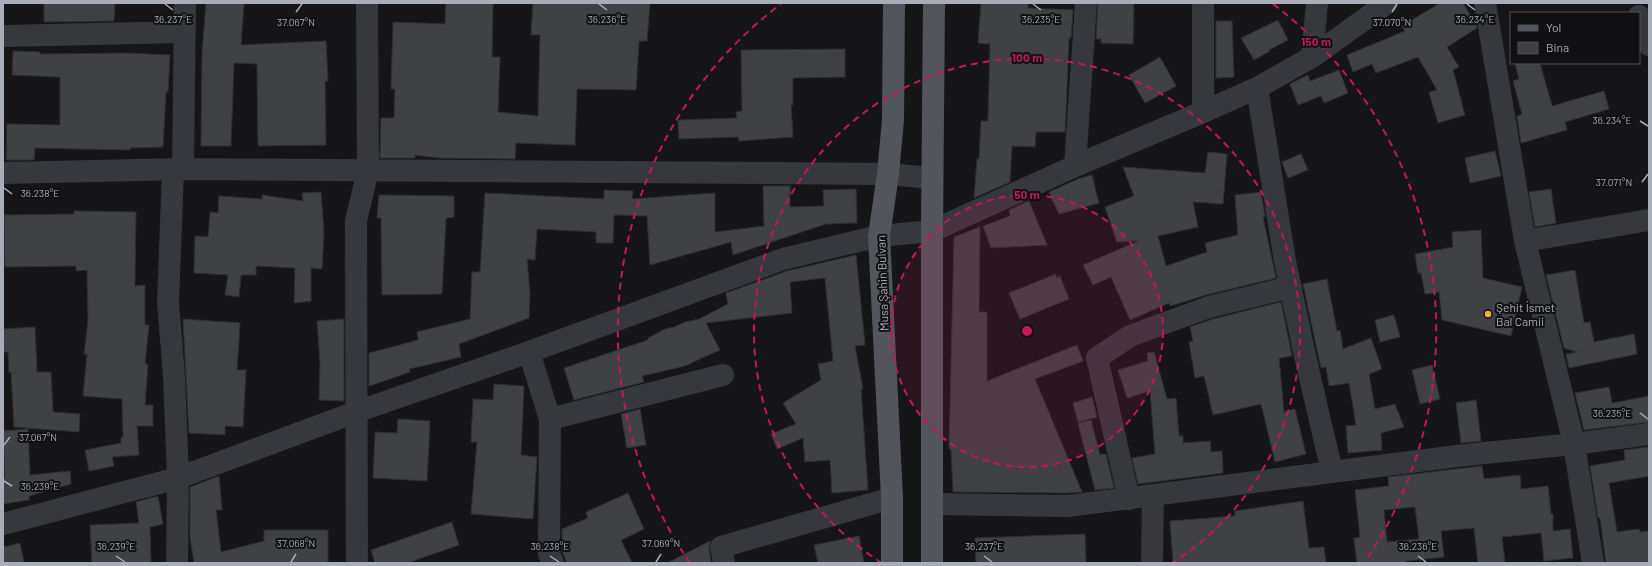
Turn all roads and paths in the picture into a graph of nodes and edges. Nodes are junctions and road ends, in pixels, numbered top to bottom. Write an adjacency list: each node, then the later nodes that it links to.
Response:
1 (185, 3): 11 (street)
2 (367, 3): 19 (street)
3 (894, 3): 21 (main road, Musa Şahin Bulvarı)
4 (934, 3): 22 (main road)
5 (1086, 3): 17 (street)
6 (1203, 3): 16 (street)
7 (1317, 3): 14 (street)
8 (1387, 3): 14 (street)
9 (1485, 3): 26 (street)
10 (1640, 19): 13 (street)
11 (184, 32): 12 (street); 18 (street)
12 (3, 36)
13 (1649, 45)
14 (1312, 57): 15 (street)
15 (1257, 88): 16 (street); 27 (street)
16 (1203, 112): 17 (street)
17 (1075, 166): 24 (street)
18 (178, 169): 19 (street); 20 (street); 35 (street)
19 (368, 170): 21 (street); 30 (street)
20 (3, 173)
21 (888, 174): 22 (street); 25 (main road, Musa Şahin Bulvarı)
22 (932, 178): 24 (main road)
23 (1649, 220): 26 (street)
24 (932, 231): 25 (street); 39 (main road)
25 (879, 236): 28 (street); 37 (main road, Musa Şahin Bulvarı)
26 (1525, 241): 33 (street)
27 (1291, 287): 34 (street); 38 (street)
28 (529, 352): 30 (street); 31 (street)
29 (723, 375): 31 (street)
30 (356, 412): 35 (street); 42 (street)
31 (550, 419): 43 (street)
32 (1649, 434): 33 (street)
33 (1574, 444): 34 (street); 48 (street)
34 (1332, 472): 36 (street)
35 (178, 478): 40 (street); 41 (street)
36 (1153, 496): 38 (street); 47 (street)
37 (892, 498): 44 (street); 45 (main road, Musa Şahin Bulvarı)
38 (1129, 499): 39 (street)
39 (932, 504): 46 (main road)
40 (3, 524)
41 (177, 563)
42 (357, 563)
43 (553, 563)
44 (724, 563)
45 (892, 563)
46 (932, 563)
47 (1152, 563)
48 (1593, 563)

